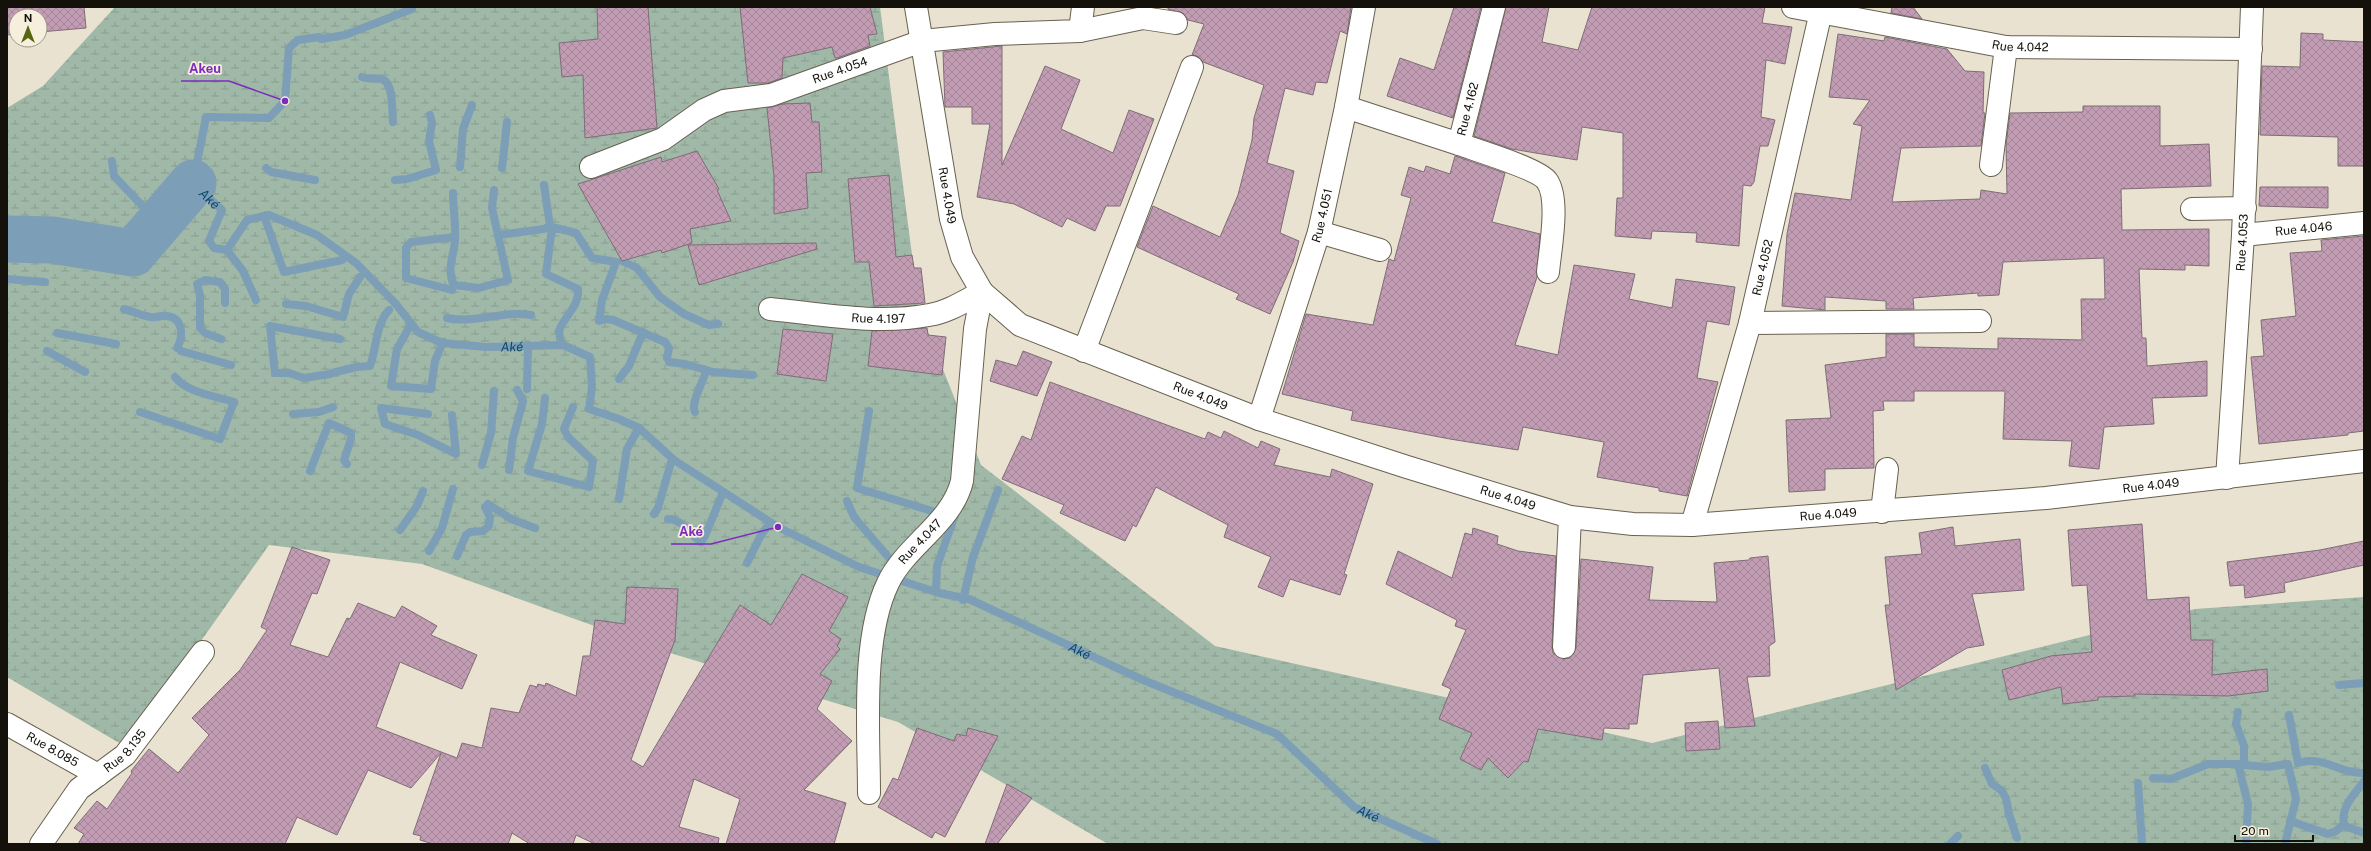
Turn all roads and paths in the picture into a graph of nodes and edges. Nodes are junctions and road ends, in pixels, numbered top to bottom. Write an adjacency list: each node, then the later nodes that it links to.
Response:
1 (916, 7): 10 (street, Rue 4.049)
2 (1083, 7): 9 (street)
3 (1364, 7): 14 (street, Rue 4.051)
4 (1494, 7): 15 (street, Rue 4.162)
5 (1794, 7): 7 (street, Rue 4.042)
6 (2252, 7): 12 (street, Rue 4.053)
7 (1821, 10): 11 (street, Rue 4.042); 28 (street, Rue 4.052)
8 (1176, 23): 9 (street, Rue 4.054)
9 (1080, 31): 10 (street, Rue 4.054)
10 (922, 41): 17 (street, Rue 4.054); 25 (street, Rue 4.049)
11 (2006, 47): 12 (street, Rue 4.042); 16 (street)
12 (2251, 49): 18 (street, Rue 4.053)
13 (1192, 67): 29 (street)
14 (1346, 107): 15 (street, Rue 4.162); 21 (street, Rue 4.051)
15 (1459, 144): 24 (street)
16 (1991, 165)
17 (591, 167)
18 (2244, 208): 19 (street); 22 (street, Rue 4.053)
19 (2192, 209)
20 (2364, 223): 22 (street, Rue 4.046)
21 (1319, 232): 23 (street); 30 (street, Rue 4.051)
22 (2243, 235): 33 (street, Rue 4.053)
23 (1380, 250)
24 (1548, 272)
25 (982, 292): 26 (street, Rue 4.197); 29 (street, Rue 4.049); 41 (street, Rue 4.047)
26 (770, 309)
27 (1980, 321): 28 (street)
28 (1750, 323): 36 (street, Rue 4.052)
29 (1084, 350): 30 (street, Rue 4.049)
30 (1259, 419): 35 (street, Rue 4.049)
31 (2364, 461): 33 (street, Rue 4.049)
32 (1887, 469): 34 (street)
33 (2227, 478): 34 (street, Rue 4.049)
34 (1882, 512): 36 (street, Rue 4.049)
35 (1570, 517): 36 (street, Rue 4.049); 37 (street)
36 (1692, 525)
37 (1564, 647)
38 (203, 652): 40 (street, Rue 8.135)
39 (7, 724): 40 (street, Rue 8.085)
40 (98, 775): 42 (street, Rue 8.135)
41 (868, 793)
42 (41, 844)

